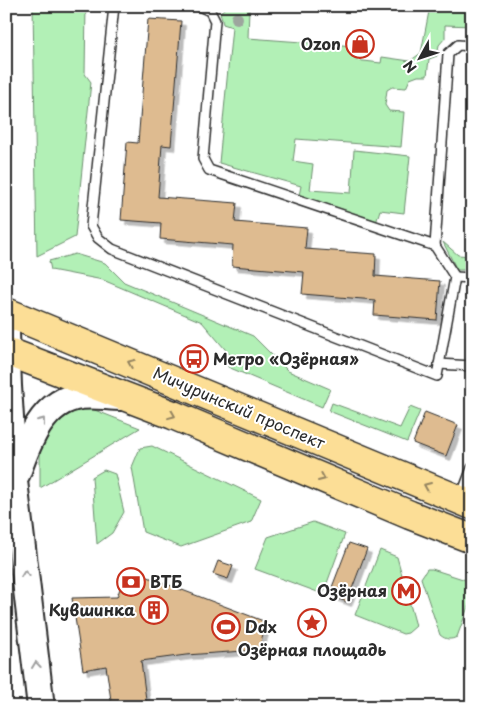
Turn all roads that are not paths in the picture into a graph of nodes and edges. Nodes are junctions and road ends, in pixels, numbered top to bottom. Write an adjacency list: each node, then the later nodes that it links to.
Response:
1 (114, 6): 9 (lane)
2 (199, 6): 4 (lane)
3 (472, 46): 4 (lane)
4 (435, 246): 5 (lane)
5 (455, 277): 6 (lane); 9 (lane)
6 (472, 278)
7 (6, 312): 14 (main road, Мичуринский проспект, one-way to 7)
8 (7, 345): 11 (main road, Мичуринский проспект); 13 (main road)
9 (439, 364): 10 (lane)
10 (472, 366)
11 (127, 397): 13 (main road, one-way to 11); 15 (main road, Мичуринский проспект, one-way to 15)
12 (472, 468): 14 (lane)
13 (14, 481): 16 (main road, one-way to 13)
14 (466, 502)
15 (472, 539)
16 (41, 707)

